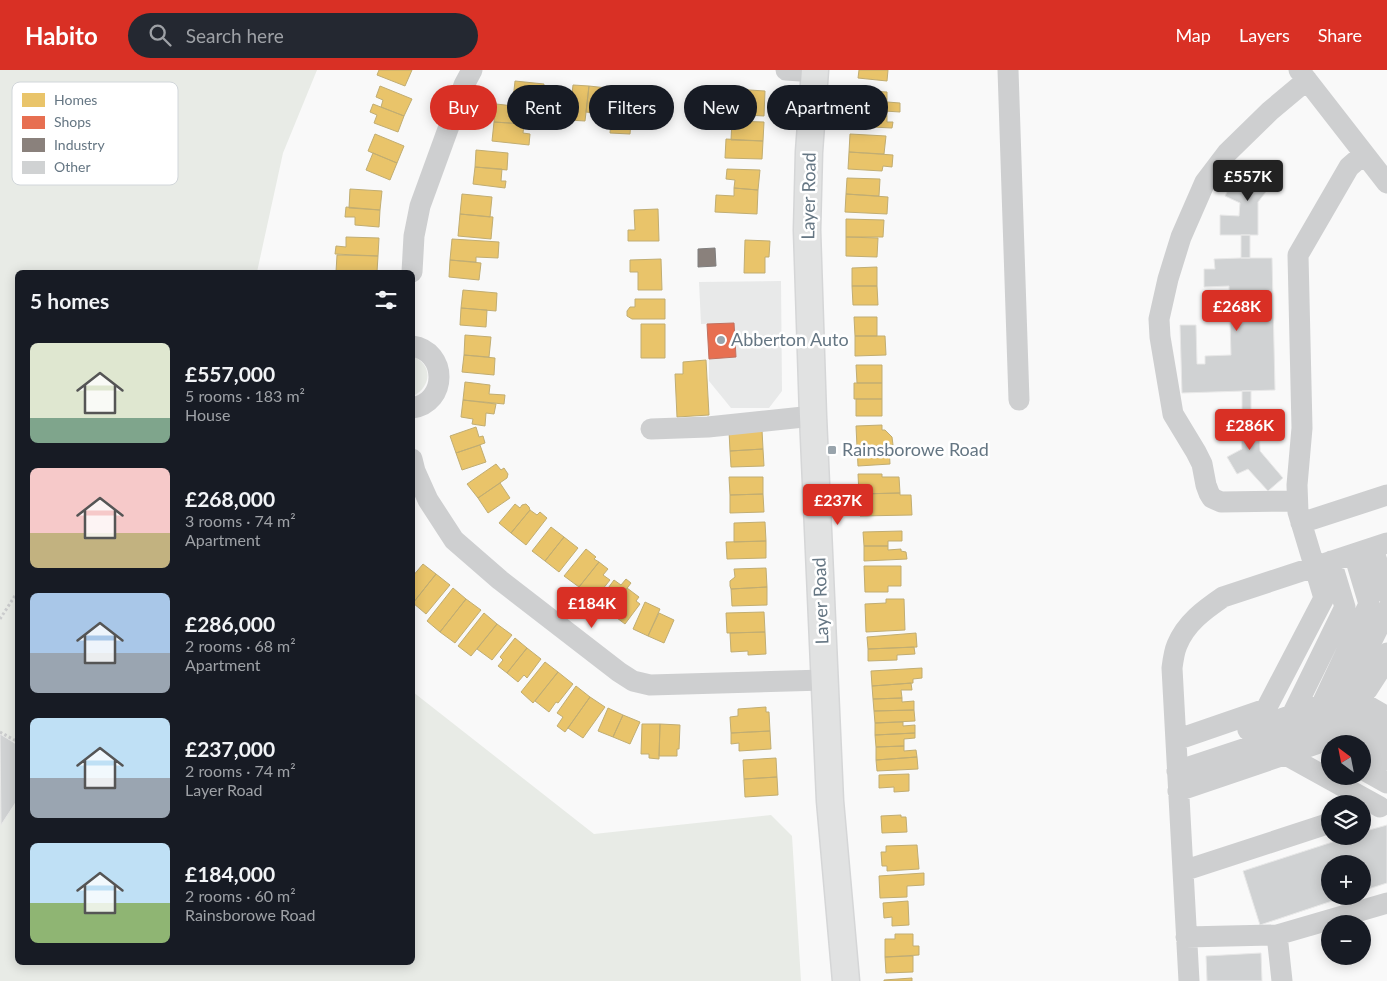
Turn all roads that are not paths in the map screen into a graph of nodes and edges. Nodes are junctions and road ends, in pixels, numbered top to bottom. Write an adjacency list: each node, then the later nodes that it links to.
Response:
1 (472, 70): 8 (street)
2 (786, 70): 4 (street)
3 (1008, 70): 10 (street)
4 (815, 71): 12 (main road, Layer Road)
5 (1303, 75): 6 (street); 16 (street)
6 (1364, 154): 7 (street); 16 (street)
7 (1387, 183)
8 (412, 270)
9 (415, 347): 11 (street)
10 (1019, 400)
11 (415, 407)
12 (812, 416): 13 (street); 23 (main road, Layer Road)
13 (651, 429)
14 (415, 471): 23 (street)
15 (1387, 496): 17 (street)
16 (1298, 501): 17 (street)
17 (1301, 523): 19 (street)
18 (1371, 548): 19 (street); 20 (street); 27 (street)
19 (1323, 564): 24 (street); 25 (street); 31 (street)
20 (1387, 594)
21 (1387, 610): 27 (street)
22 (1387, 653): 27 (street)
23 (824, 680): 40 (main road, Layer Road)
24 (1266, 709): 25 (street); 31 (street)
25 (1297, 715): 27 (street); 27 (street); 31 (street)
26 (1387, 719): 27 (street)
27 (1340, 722): 28 (street); 29 (street); 30 (street)
28 (1387, 740)
29 (1286, 754): 31 (street); 34 (street)
30 (1387, 760)
31 (1177, 764): 36 (street)
32 (1371, 774): 33 (street)
33 (1387, 783)
34 (1377, 808)
35 (1321, 826): 36 (street)
36 (1183, 870): 39 (street)
37 (1387, 903): 38 (street)
38 (1277, 935): 39 (street); 42 (street)
39 (1186, 937): 41 (street)
40 (846, 981)
41 (1189, 981)
42 (1282, 981)

